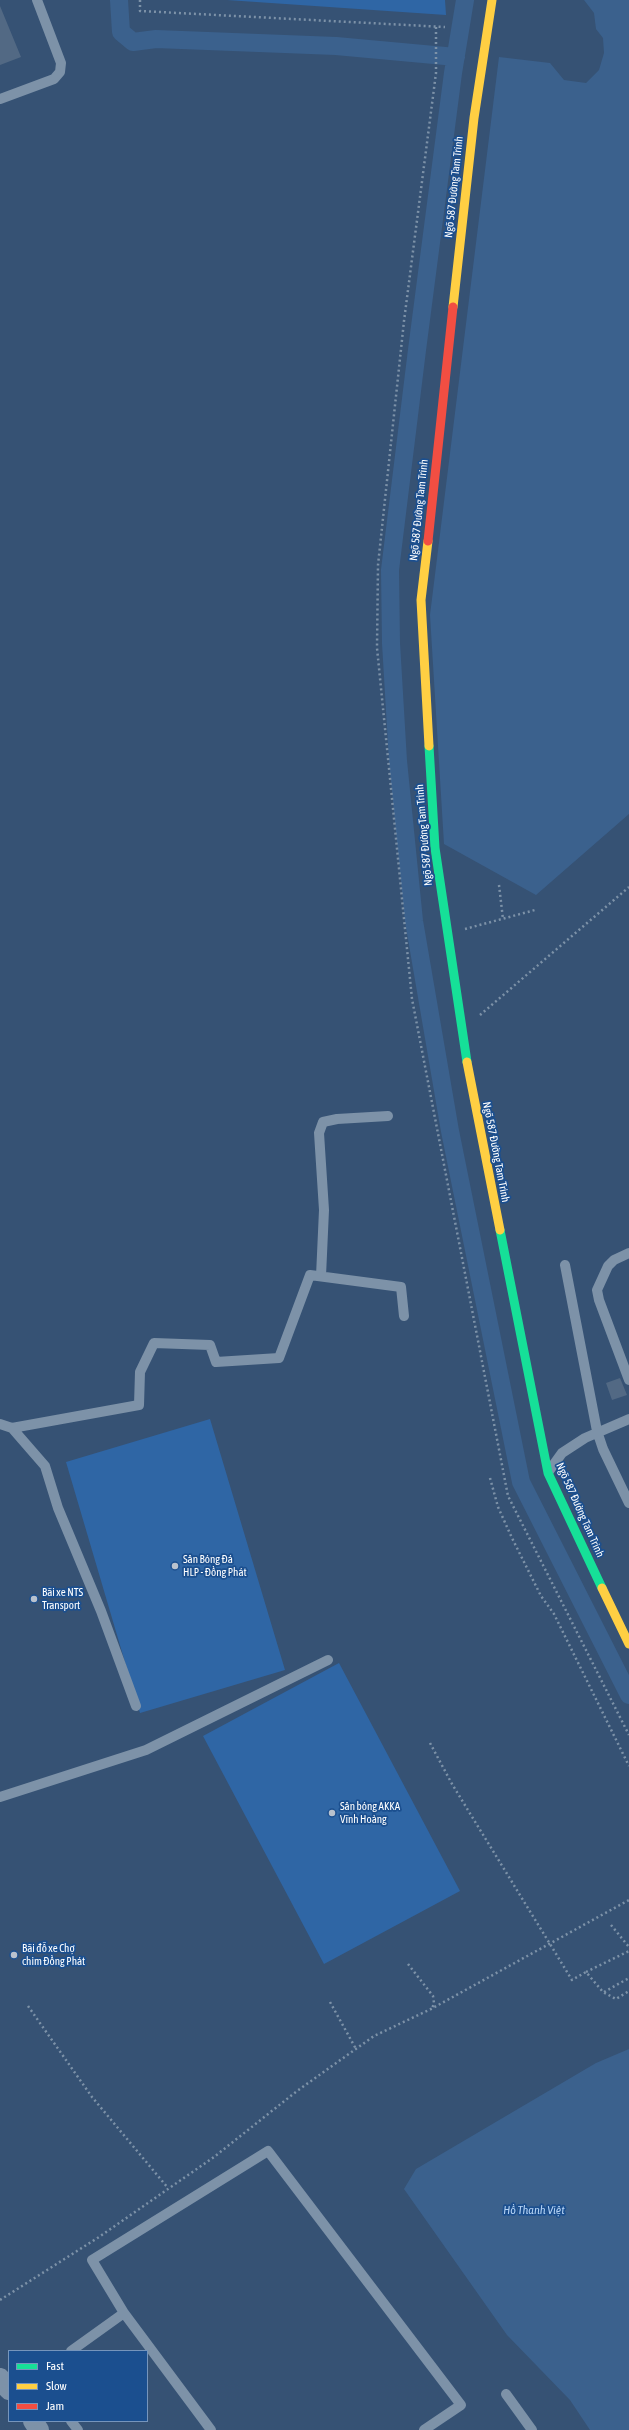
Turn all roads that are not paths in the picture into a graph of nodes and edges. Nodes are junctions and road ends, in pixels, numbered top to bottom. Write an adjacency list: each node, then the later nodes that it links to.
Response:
1 (37, 0): 3 (lane)
2 (492, 0): 14 (street, Ngõ 587 Đường Tam Trinh)
3 (0, 99)
4 (388, 1116): 7 (lane)
5 (629, 1253): 9 (lane)
6 (565, 1265): 13 (lane)
7 (321, 1276): 8 (lane); 12 (lane)
8 (404, 1316)
9 (629, 1380)
10 (629, 1419): 13 (lane)
11 (0, 1424): 12 (lane)
12 (12, 1428): 18 (lane)
13 (597, 1431): 14 (lane); 15 (lane)
14 (548, 1473): 16 (street, Ngõ 587 Đường Tam Trinh)
15 (629, 1503)
16 (629, 1644)
17 (328, 1660): 19 (lane)
18 (136, 1706)
19 (0, 1796)
20 (124, 2313): 21 (lane); 29 (lane); 30 (lane)
21 (72, 2350)
22 (0, 2378): 23 (street)
23 (8, 2389)
24 (506, 2394): 31 (lane)
25 (33, 2422): 27 (street)
26 (72, 2422): 28 (lane)
27 (39, 2430)
28 (78, 2430)
29 (211, 2430)
30 (424, 2430)
31 (532, 2430)

